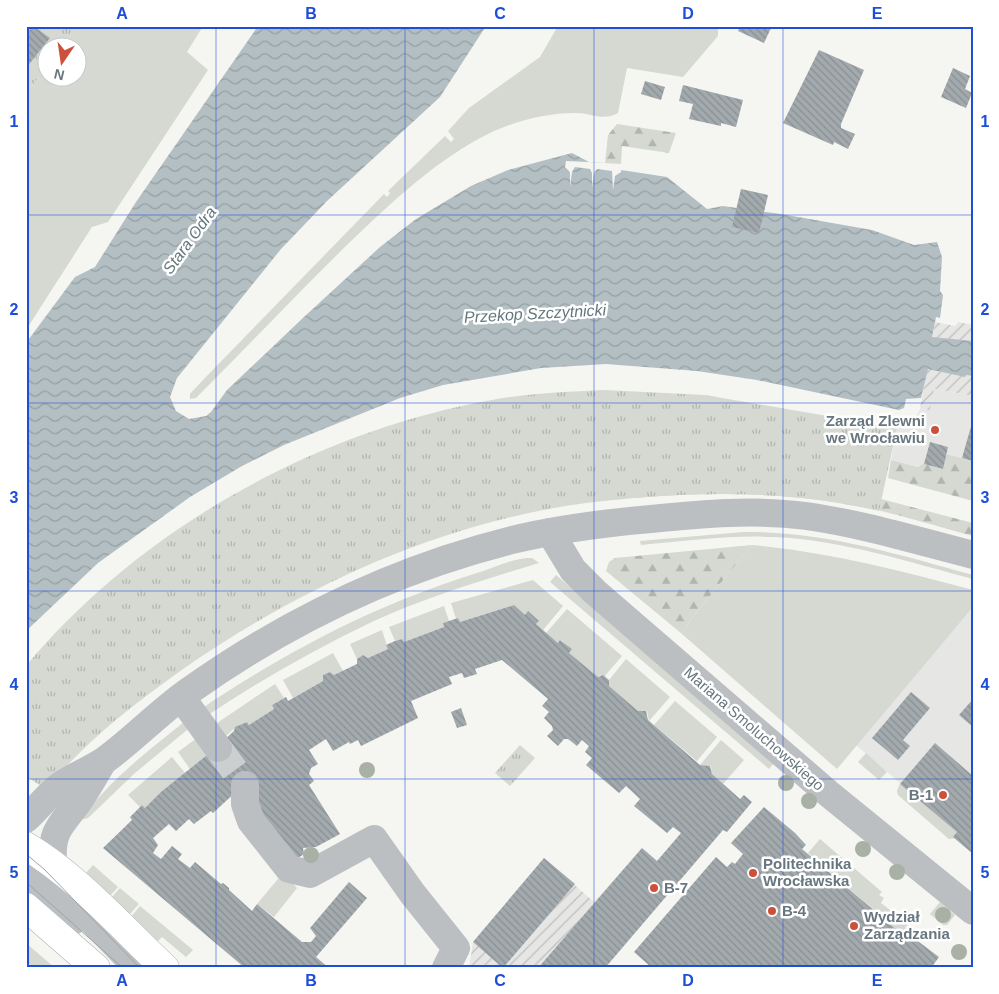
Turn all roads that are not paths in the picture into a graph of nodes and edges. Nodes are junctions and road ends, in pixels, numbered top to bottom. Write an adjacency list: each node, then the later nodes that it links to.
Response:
1 (550, 532): 2 (street); 3 (street); 13 (street, Mariana Smoluchowskiego)
2 (973, 556)
3 (181, 697): 4 (street); 5 (street)
4 (218, 748)
5 (105, 760): 7 (street); 10 (street)
6 (245, 785): 18 (street)
7 (26, 818)
8 (26, 846): 10 (main road)
9 (26, 855): 16 (street)
10 (53, 862): 17 (main road)
11 (26, 886): 15 (street)
12 (26, 908): 14 (main road)
13 (973, 911)
14 (96, 968)
15 (130, 968)
16 (138, 968)
17 (165, 968)
18 (446, 968)

